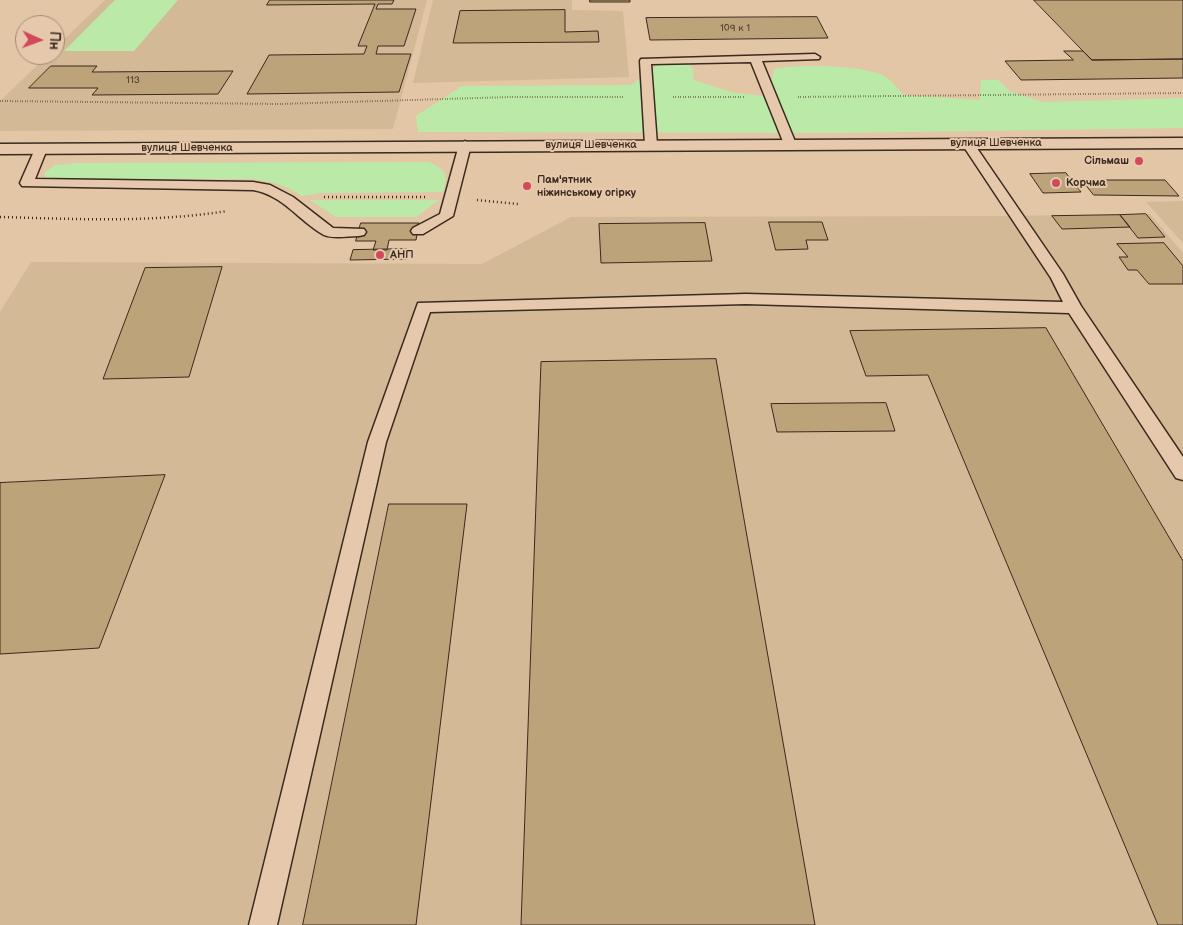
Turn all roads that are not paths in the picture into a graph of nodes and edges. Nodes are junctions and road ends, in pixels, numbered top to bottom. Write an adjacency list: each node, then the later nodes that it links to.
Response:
1 (814, 56): 2 (lane)
2 (755, 58): 4 (lane); 7 (lane)
3 (1183, 143): 5 (main road, вулиця Шевченка)
4 (790, 144): 5 (main road, вулиця Шевченка); 7 (main road, вулиця Шевченка)
5 (968, 144): 12 (lane)
6 (465, 145): 7 (main road, вулиця Шевченка); 9 (main road, вулиця Шевченка); 10 (lane)
7 (651, 145)
8 (0, 149): 9 (main road, вулиця Шевченка)
9 (41, 149): 11 (lane)
10 (418, 231)
11 (359, 232)
12 (1074, 308): 13 (lane); 14 (lane)
13 (1183, 472)
14 (263, 925)

